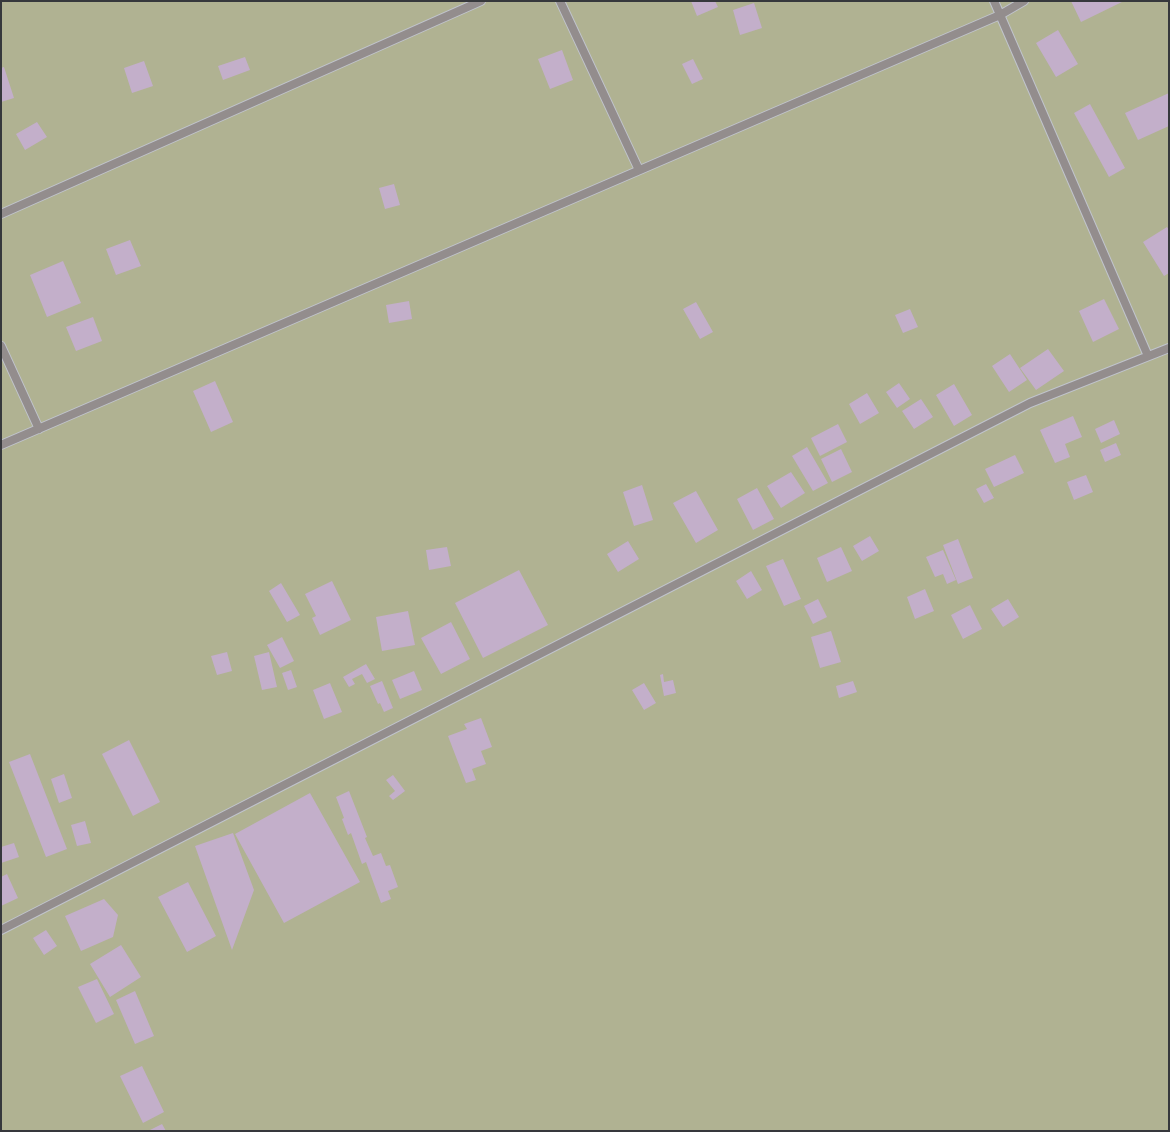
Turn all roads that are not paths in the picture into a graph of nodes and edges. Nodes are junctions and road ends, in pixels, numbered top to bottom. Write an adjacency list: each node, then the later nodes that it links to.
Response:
1 (482, 1): 7 (street)
2 (560, 1): 6 (street)
3 (994, 1): 5 (street)
4 (1024, 1): 5 (street)
5 (1000, 15): 6 (street); 10 (street)
6 (639, 170): 11 (street)
7 (1, 214)
8 (1, 346): 11 (street)
9 (1169, 348): 10 (street)
10 (1148, 356): 13 (street)
11 (39, 429): 12 (street)
12 (1, 445)
13 (1, 930)

